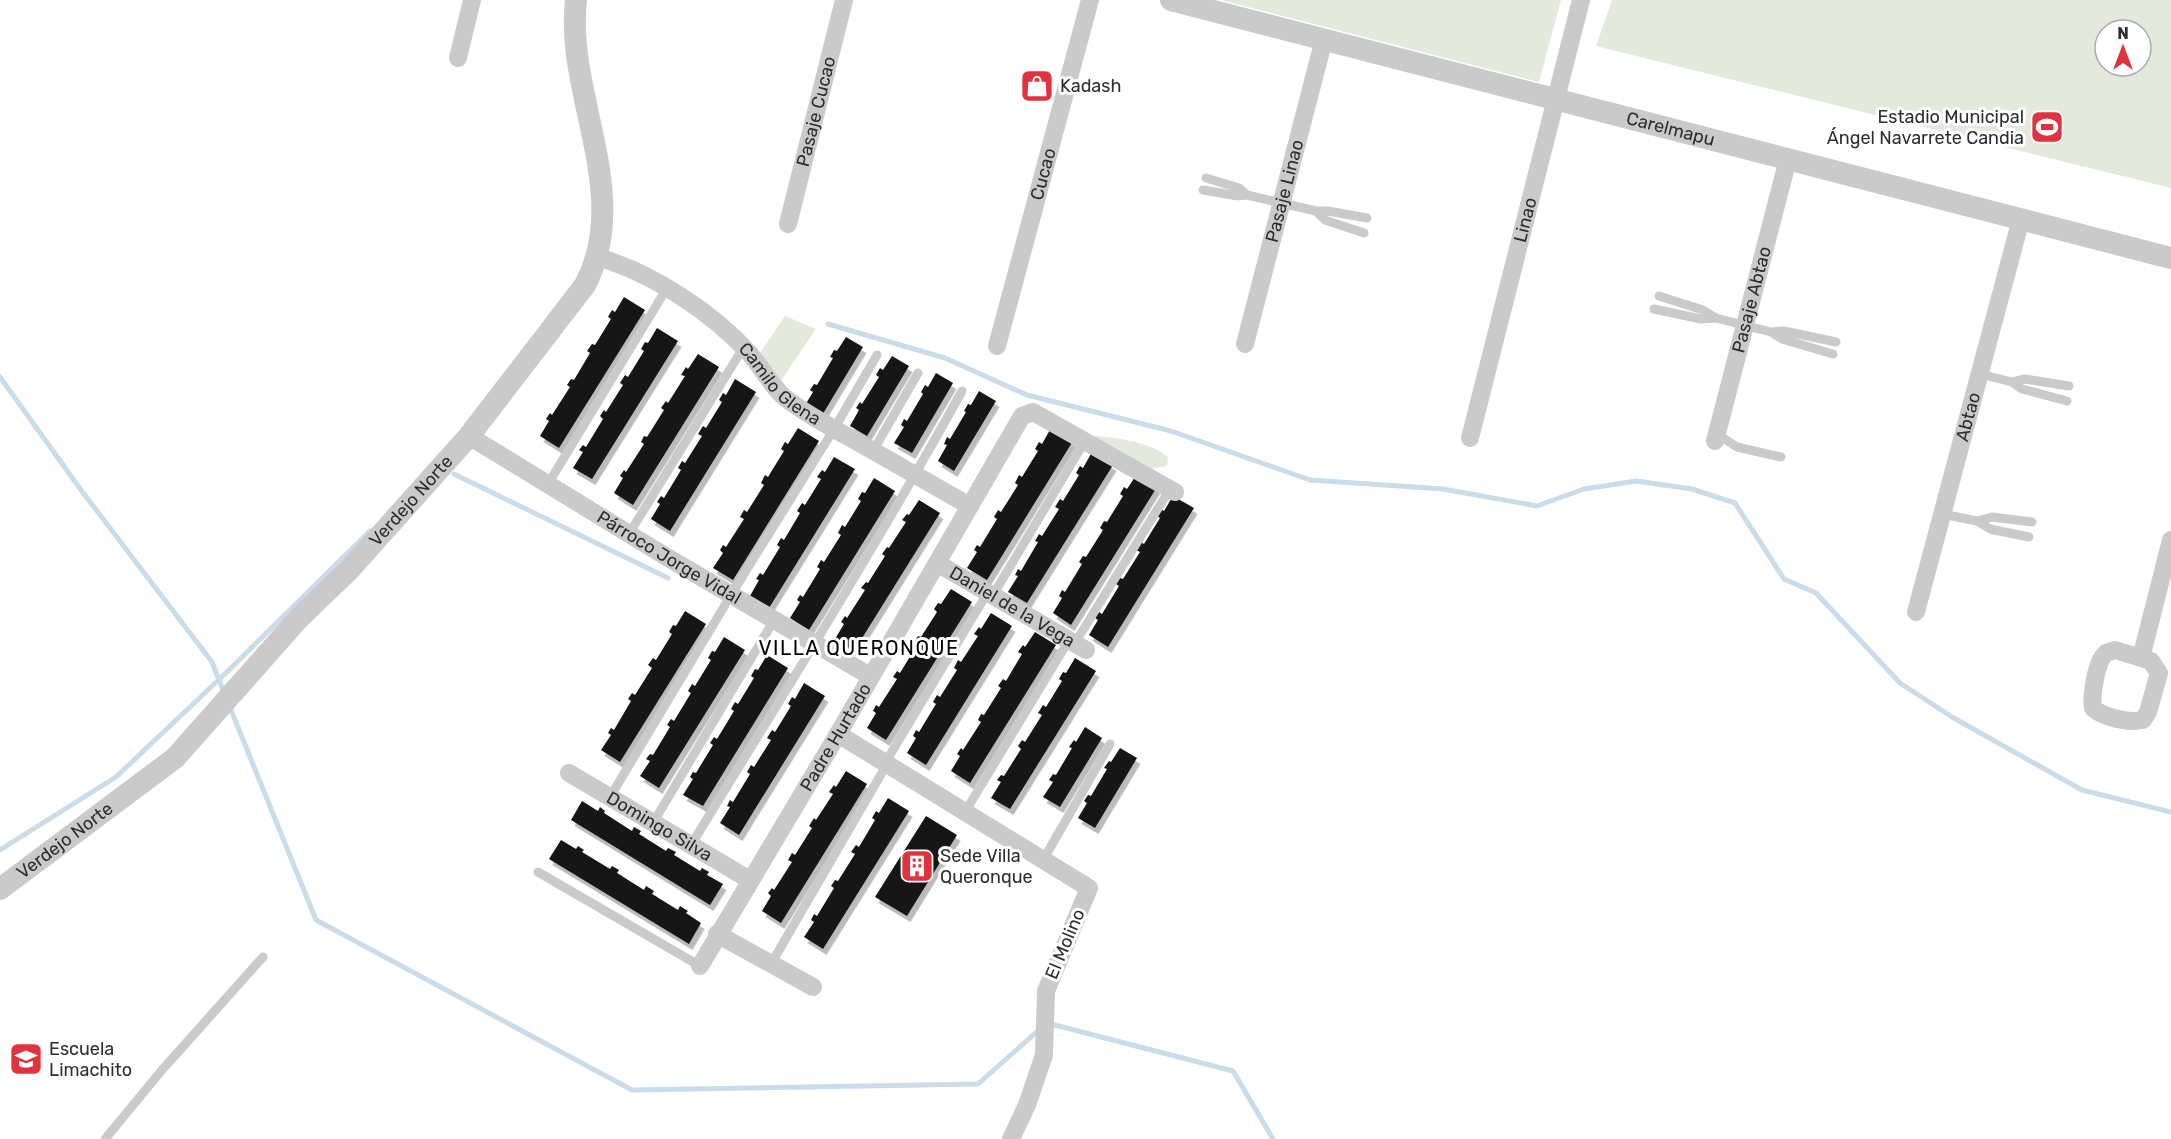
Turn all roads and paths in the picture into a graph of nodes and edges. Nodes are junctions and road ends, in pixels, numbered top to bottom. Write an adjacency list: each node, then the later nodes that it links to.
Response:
1 (472, 0): 8 (street)
2 (576, 0): 20 (street, Verdejo Norte)
3 (844, 0): 18 (street, Pasaje Cucao)
4 (1090, 0): 30 (street, Cucao)
5 (1171, 0): 7 (street, Carelmapu)
6 (1581, 0): 9 (street, Linao)
7 (1324, 39): 9 (street, Carelmapu); 14 (street, Pasaje Linao)
8 (458, 58)
9 (1555, 99): 10 (street, Carelmapu); 43 (street, Linao)
10 (1788, 159): 17 (street, Carelmapu); 26 (street, Pasaje Abtao)
11 (1206, 178): 13 (lane)
12 (1203, 190): 13 (lane)
13 (1247, 195): 14 (lane)
14 (1282, 202): 15 (lane); 29 (street, Pasaje Linao)
15 (1316, 211): 16 (lane); 19 (lane)
16 (1367, 218)
17 (2021, 219): 21 (street, Carelmapu); 35 (street, Abtao)
18 (789, 224)
19 (1364, 232)
20 (597, 257): 22 (street, Camilo Glena); 41 (street, Verdejo Norte)
21 (2171, 258)
22 (667, 288): 31 (street, Camilo Glena); 48 (lane)
23 (1659, 296): 25 (lane)
24 (1654, 309): 25 (lane)
25 (1716, 318): 26 (lane)
26 (1745, 325): 27 (lane); 42 (street, Pasaje Abtao)
27 (1771, 332): 28 (lane); 32 (lane)
28 (1836, 342)
29 (1245, 344)
30 (997, 346)
31 (743, 348): 40 (street, Camilo Glena); 54 (lane)
32 (1833, 354)
33 (876, 355): 40 (lane)
34 (918, 373): 45 (lane)
35 (1980, 374): 36 (lane); 51 (street, Abtao)
36 (2012, 382): 37 (lane); 39 (lane)
37 (2069, 386)
38 (962, 391): 47 (lane)
39 (2067, 401)
40 (834, 429): 45 (street, Camilo Glena); 59 (lane)
41 (469, 436): 48 (street, Párroco Jorge Vidal); 77 (street, Verdejo Norte)
42 (1716, 437): 46 (lane)
43 (1470, 438)
44 (1085, 441): 49 (street); 50 (street, Padre Hurtado); 58 (lane)
45 (873, 451): 47 (street, Camilo Glena)
46 (1781, 457)
47 (915, 475): 50 (street, Camilo Glena); 62 (lane)
48 (548, 484): 54 (street, Párroco Jorge Vidal)
49 (1173, 491): 63 (lane)
50 (970, 506): 57 (street, Padre Hurtado)
51 (1942, 514): 52 (lane); 60 (street, Abtao)
52 (1977, 521): 53 (lane); 55 (lane)
53 (2032, 522)
54 (629, 534): 59 (street, Párroco Jorge Vidal)
55 (2029, 537)
56 (2171, 540): 64 (street)
57 (937, 562): 58 (street, Daniel de la Vega); 65 (street, Padre Hurtado)
58 (990, 594): 63 (street, Daniel de la Vega); 68 (lane)
59 (731, 595): 61 (street, Párroco Jorge Vidal); 70 (lane)
60 (1916, 612)
61 (774, 620): 62 (street, Párroco Jorge Vidal); 72 (lane)
62 (816, 644): 65 (street, Párroco Jorge Vidal); 73 (lane)
63 (1077, 645): 71 (lane)
64 (2141, 658)
65 (870, 676): 66 (street, Padre Hurtado)
66 (838, 734): 68 (street); 76 (street, Padre Hurtado)
67 (1110, 744): 74 (lane)
68 (886, 763): 71 (street); 80 (lane)
69 (569, 773): 70 (street, Domingo Silva)
70 (610, 797): 72 (street, Domingo Silva)
71 (964, 812): 74 (street)
72 (653, 823): 73 (street, Domingo Silva)
73 (691, 845): 76 (street, Domingo Silva)
74 (1043, 860): 84 (street, El Molino)
75 (538, 872): 81 (lane)
76 (750, 880): 78 (street, Padre Hurtado)
77 (0, 889)
78 (717, 934): 80 (street); 81 (street, Padre Hurtado)
79 (263, 957): 83 (lane)
80 (771, 964): 82 (street)
81 (700, 966)
82 (813, 987)
83 (105, 1139)
84 (1011, 1139)

